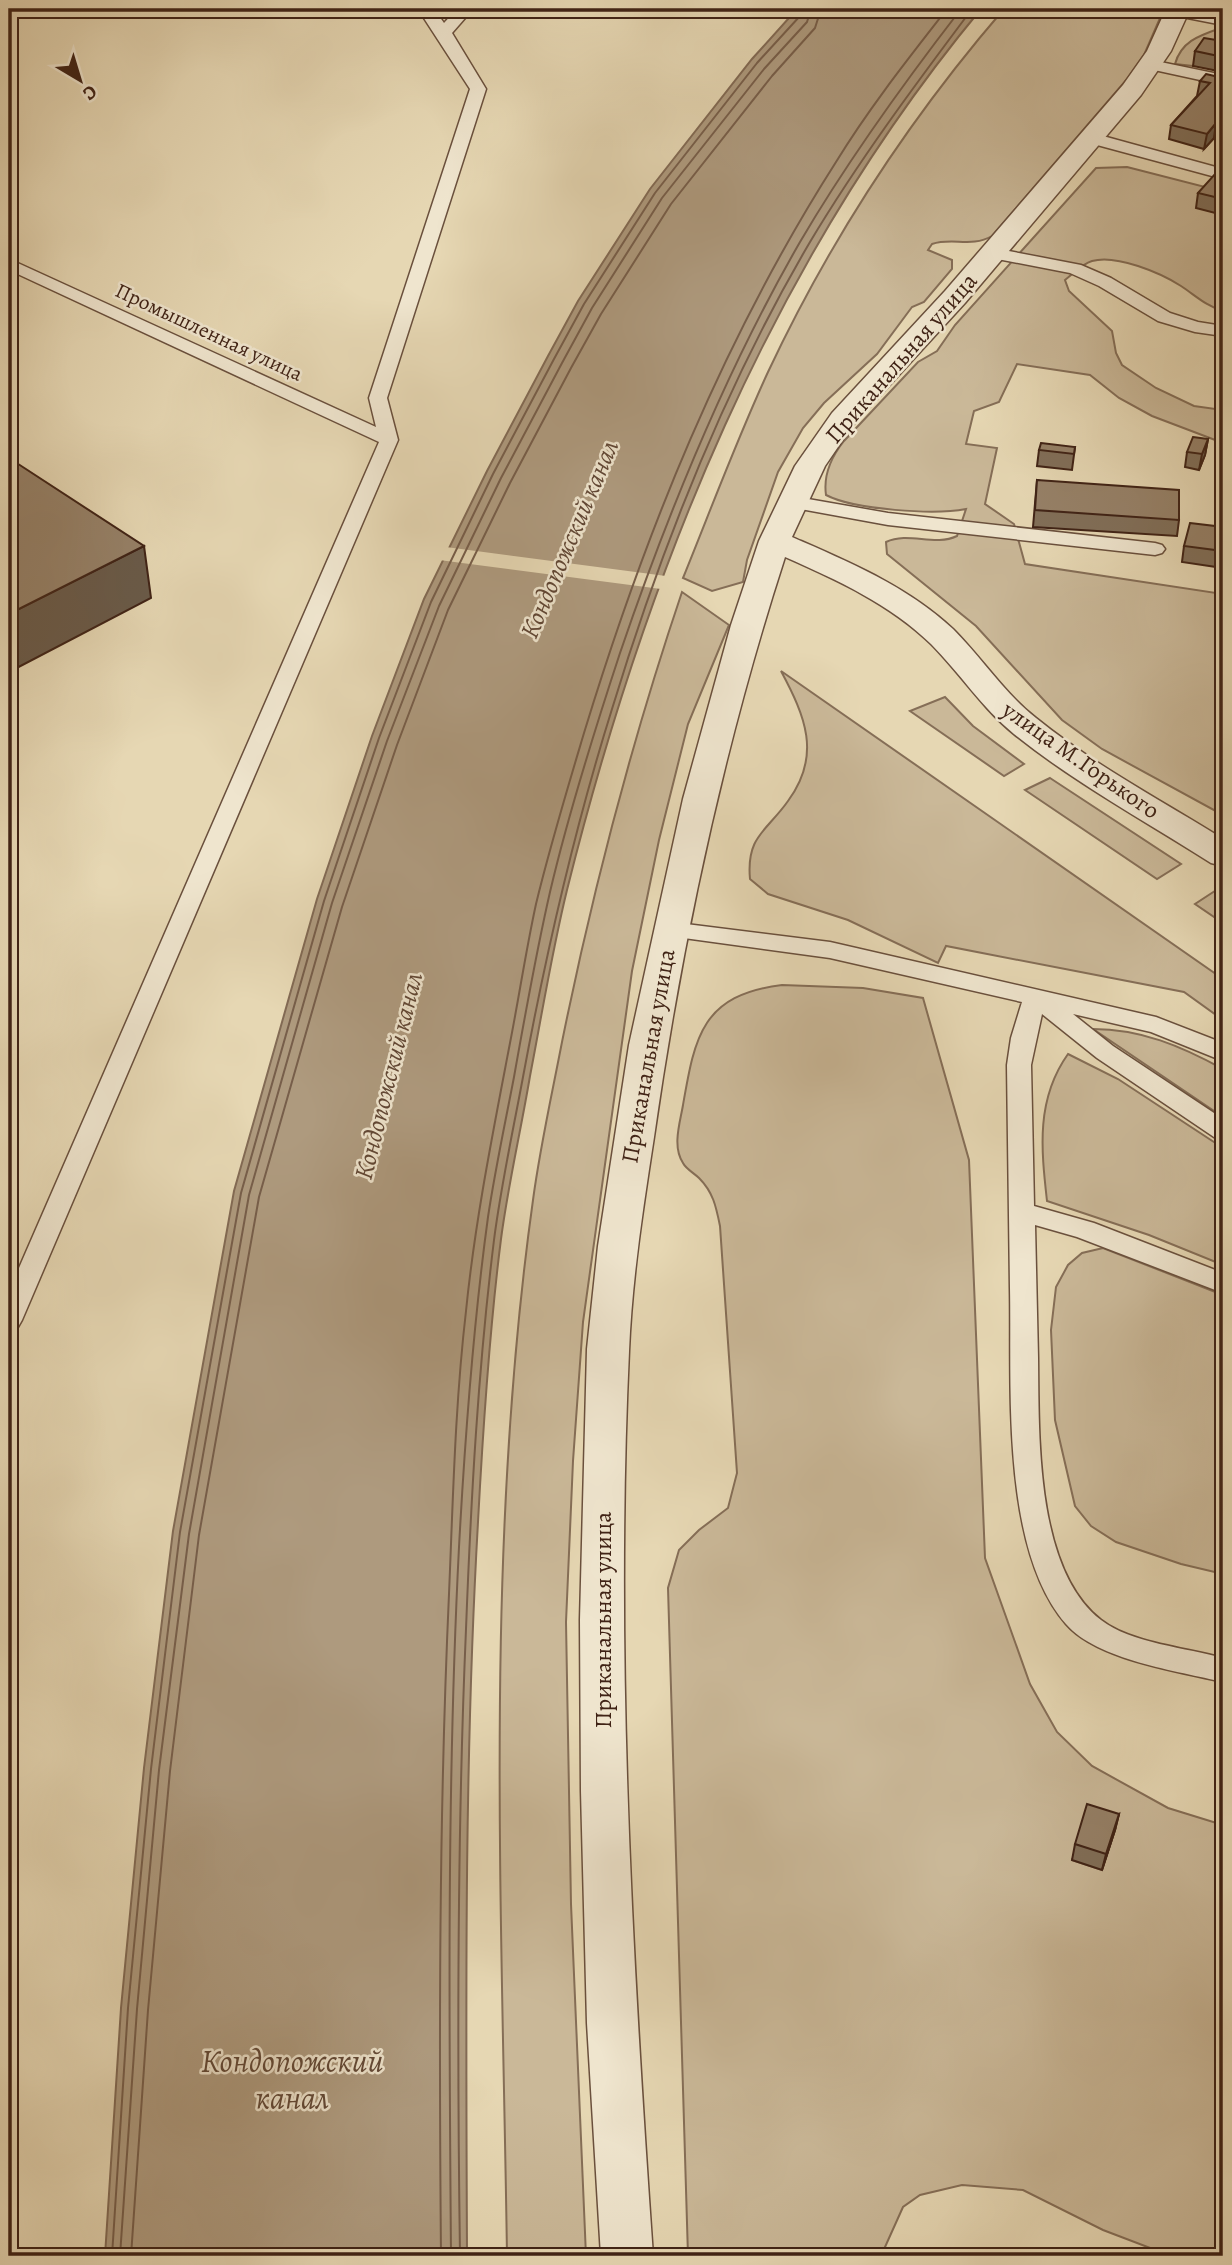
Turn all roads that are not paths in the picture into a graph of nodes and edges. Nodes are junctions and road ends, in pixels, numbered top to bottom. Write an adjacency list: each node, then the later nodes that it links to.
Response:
1 (426, 9): 5 (lane)
2 (465, 9): 5 (lane)
3 (1177, 10): 4 (lane); 6 (street, Приканальная улица)
4 (1223, 20)
5 (444, 33): 13 (lane)
6 (1151, 65): 7 (lane); 8 (street, Приканальная улица)
7 (1223, 80)
8 (1092, 138): 9 (lane); 10 (street, Приканальная улица)
9 (1223, 174)
10 (993, 253): 12 (lane); 14 (street, Приканальная улица)
11 (9, 264): 13 (lane, Промышленная улица)
12 (1223, 331)
13 (389, 440): 24 (lane)
14 (791, 502): 15 (street, Приканальная улица); 16 (lane)
15 (775, 541): 17 (street, улица М.Горького); 18 (street, Приканальная улица)
16 (1156, 549)
17 (1223, 855)
18 (670, 930): 19 (lane); 26 (street, Приканальная улица)
19 (1036, 996): 20 (lane); 21 (lane); 22 (lane)
20 (1223, 1053)
21 (1223, 1131)
22 (1022, 1212): 23 (lane); 25 (lane)
23 (1223, 1283)
24 (9, 1321)
25 (1223, 1670)
26 (628, 2256)

